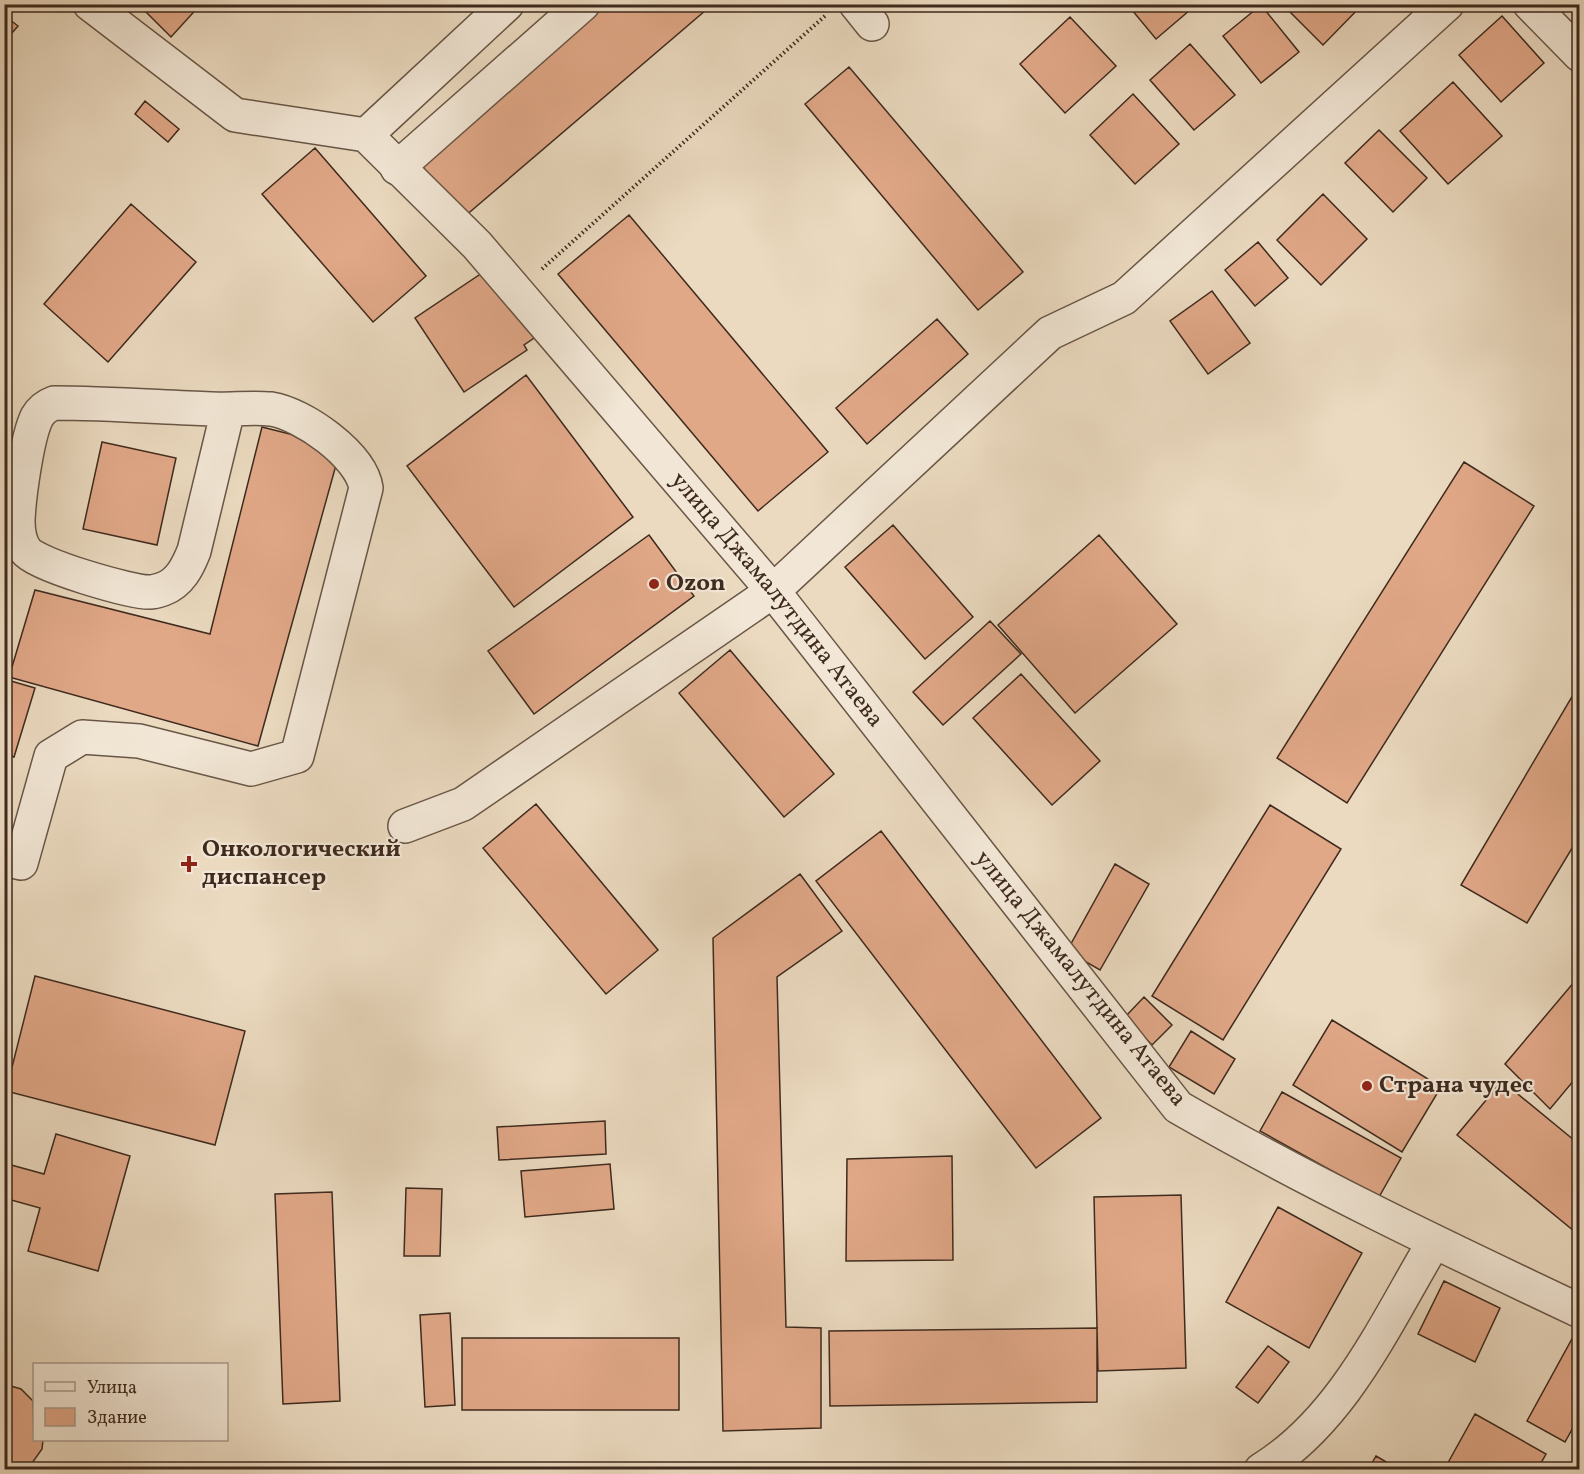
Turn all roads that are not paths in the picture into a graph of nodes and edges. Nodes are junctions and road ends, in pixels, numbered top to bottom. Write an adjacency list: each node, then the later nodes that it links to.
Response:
1 (90, 4): 7 (street)
2 (507, 4): 7 (street)
3 (583, 4): 8 (street)
4 (1447, 4): 10 (street)
5 (1530, 4): 6 (street)
6 (1580, 55)
7 (366, 135): 8 (street, улица Джамалутдина Атаева)
8 (397, 168): 10 (street, улица Джамалутдина Атаева)
9 (228, 410): 9 (street); 12 (street)
10 (773, 591): 11 (street); 13 (street, улица Джамалутдина Атаева)
11 (405, 826)
12 (4, 859)
13 (1434, 1242): 14 (street, улица Джамалутдина Атаева); 15 (street)
14 (1580, 1311)
15 (1261, 1470)

